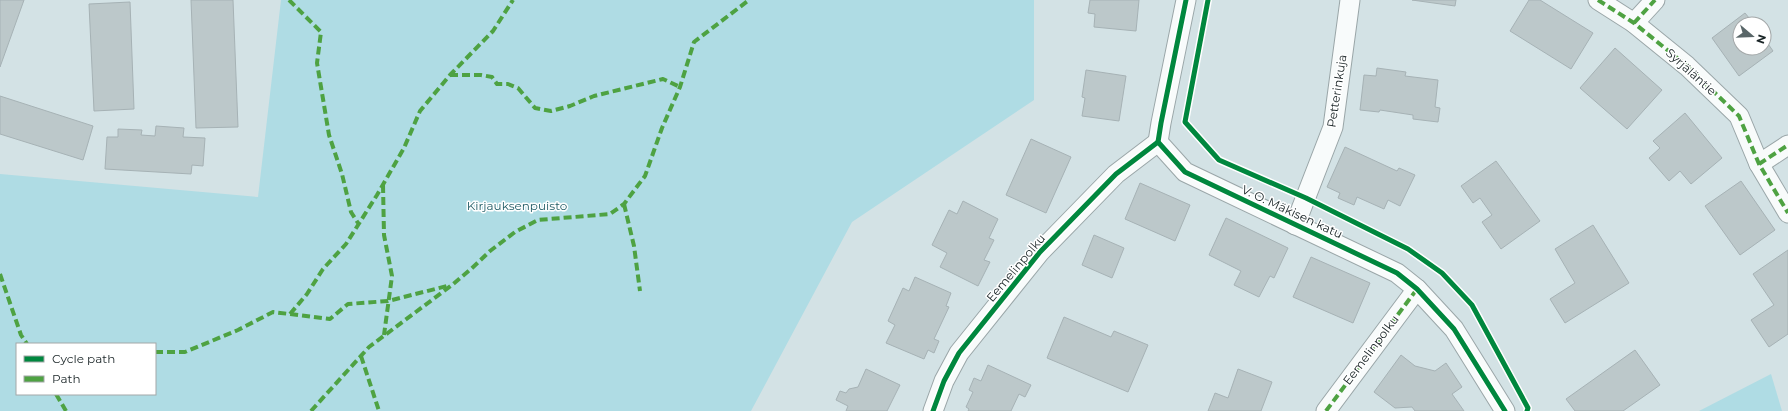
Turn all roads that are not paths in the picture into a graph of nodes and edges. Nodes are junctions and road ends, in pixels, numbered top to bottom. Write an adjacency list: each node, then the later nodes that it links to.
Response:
1 (1186, 0): 6 (street)
2 (1350, 0): 10 (street, Petterinkuja)
3 (1598, 0): 5 (street, Syrjäläntie)
4 (1655, 0): 5 (street)
5 (1634, 23): 8 (street, Syrjäläntie)
6 (1158, 142): 10 (street, V. O. Mäkisen katu); 12 (street, Eemelinpolku)
7 (1788, 145): 8 (street)
8 (1759, 164): 9 (street, Syrjäläntie)
9 (1788, 213)
10 (1295, 225): 11 (street, V. O. Mäkisen katu)
11 (1417, 289): 13 (street, Eemelinpolku); 14 (street, V. O. Mäkisen katu)
12 (933, 411)
13 (1326, 411)
14 (1506, 411)

